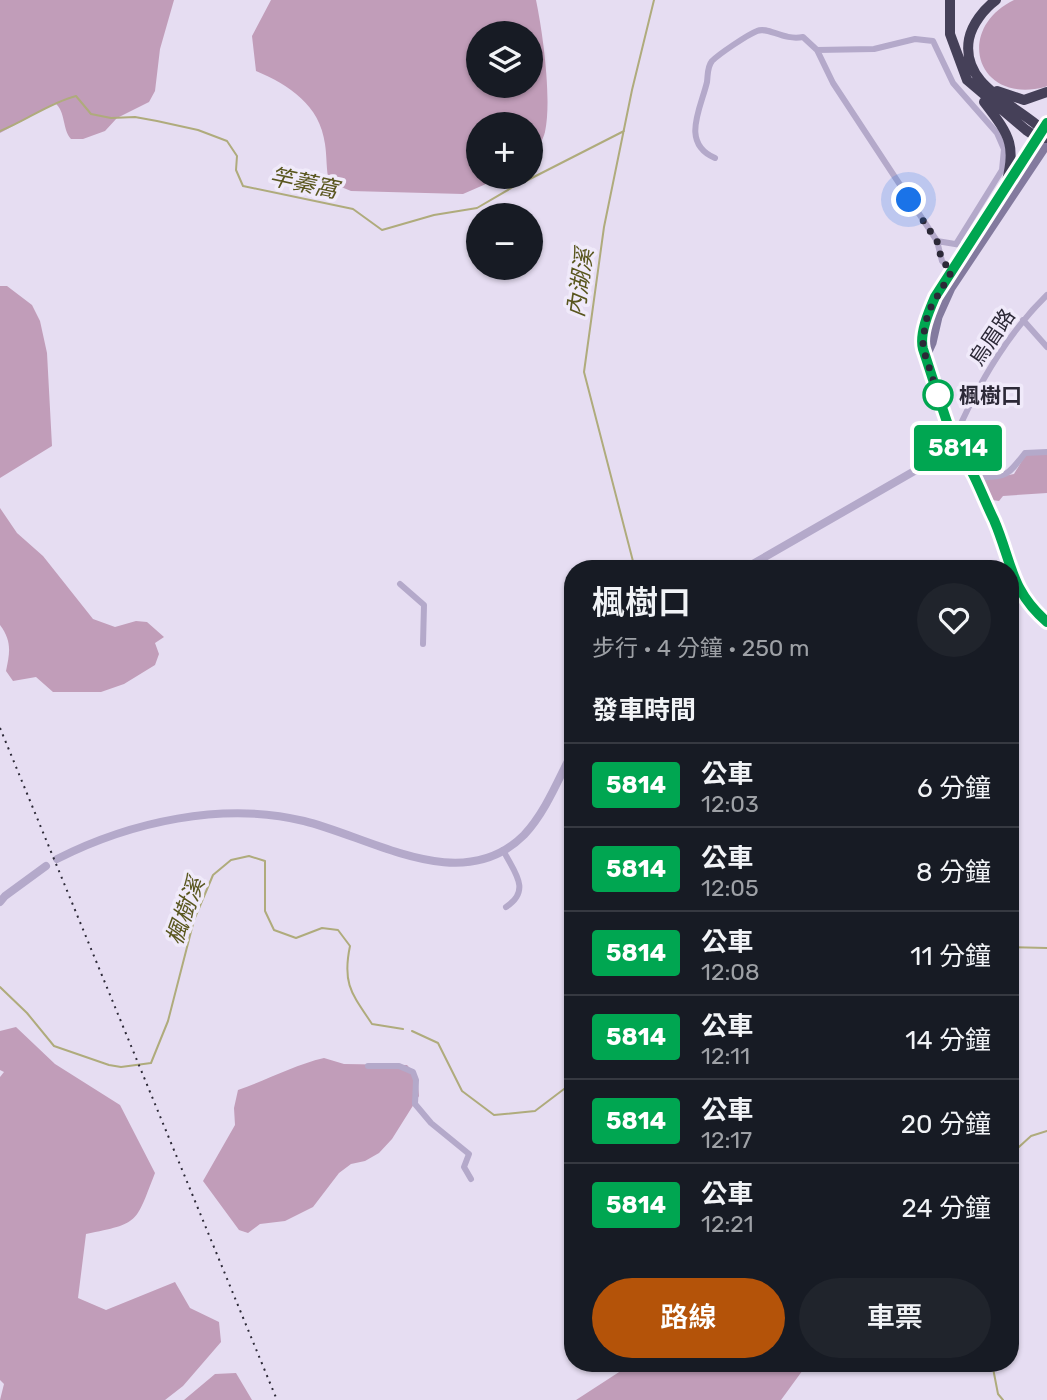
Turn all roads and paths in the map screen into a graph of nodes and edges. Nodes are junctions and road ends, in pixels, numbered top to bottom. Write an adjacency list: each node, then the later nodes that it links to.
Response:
1 (950, 0): 4 (highway)
2 (996, 0): 4 (highway)
3 (817, 50): 7 (street); 9 (street); 10 (street)
4 (971, 76): 5 (highway); 6 (highway); 8 (highway)
5 (1047, 92)
6 (1045, 134): 8 (main road); 16 (main road)
7 (715, 158)
8 (1005, 190): 11 (main road)
9 (937, 241): 10 (street); 12 (street)
10 (956, 244): 11 (street)
11 (967, 246): 12 (main road)
12 (952, 271): 16 (main road)
13 (1047, 295): 14 (street, 烏眉路)
14 (1023, 320): 15 (street); 17 (street, 烏眉路)
15 (1047, 347)
16 (926, 354): 17 (main road)
17 (954, 441): 19 (main road); 20 (street)
18 (1047, 453): 19 (street)
19 (975, 478): 21 (main road)
20 (760, 560)
21 (1008, 560)
22 (400, 584): 25 (street)
23 (1019, 591): 24 (main road)
24 (1047, 622)
25 (423, 644)
26 (564, 767): 27 (street)
27 (502, 850): 28 (street); 31 (street)
28 (57, 859)
29 (46, 866): 30 (street)
30 (0, 902)
31 (506, 907)
32 (368, 1066): 33 (street)
33 (471, 1179)

